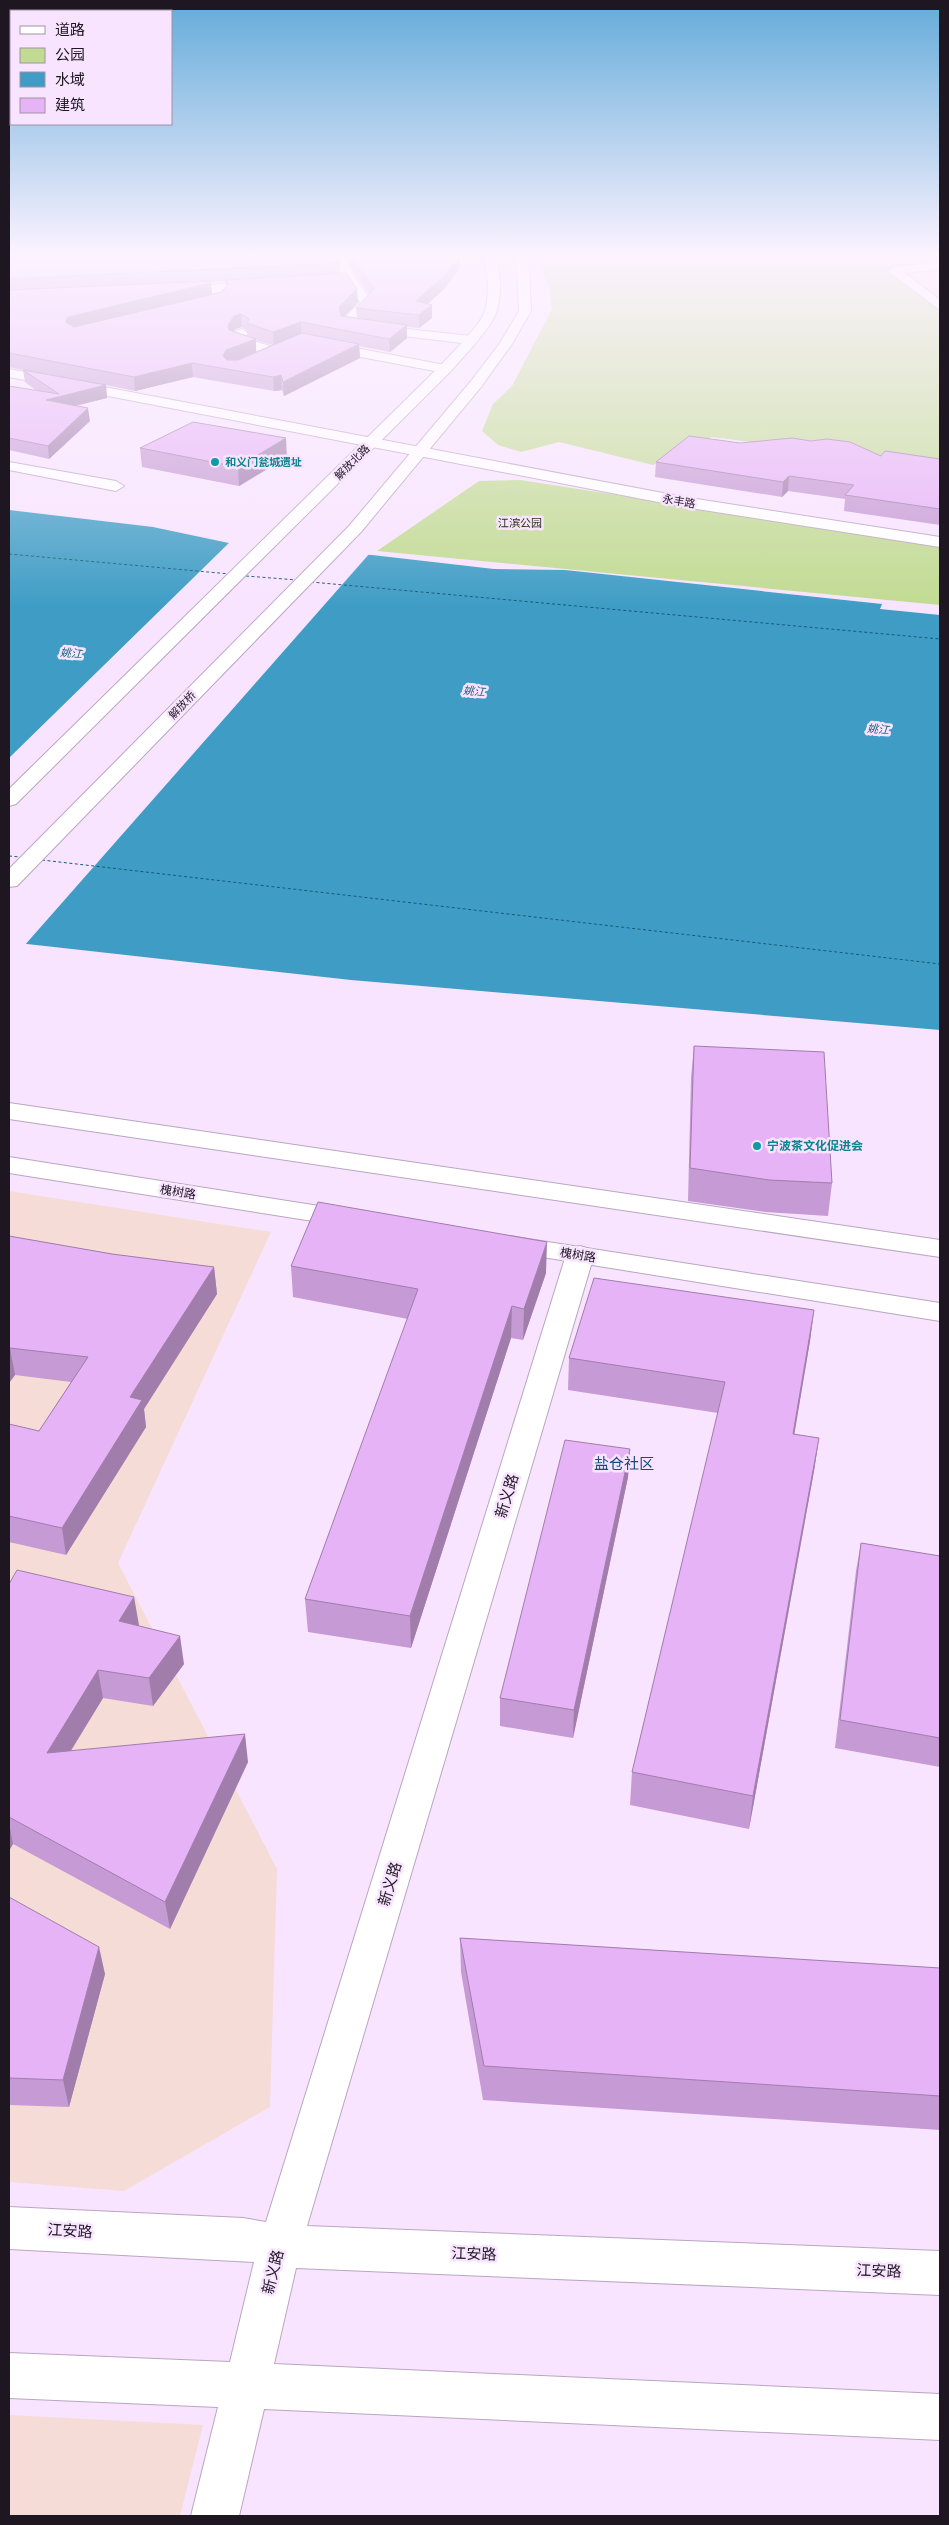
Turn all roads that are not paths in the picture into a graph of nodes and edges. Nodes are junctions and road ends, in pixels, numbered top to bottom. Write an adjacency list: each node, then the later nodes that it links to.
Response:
1 (58, 370): 5 (main road)
2 (444, 370): 7 (main road, 解放北路)
3 (485, 370): 8 (main road)
4 (9, 373): 10 (main road, 永丰路)
5 (279, 410)
6 (366, 426): 7 (main road)
7 (385, 430): 8 (main road); 10 (main road, 解放北路)
8 (431, 438): 9 (main road); 12 (main road)
9 (448, 441)
10 (372, 443): 12 (main road, 永丰路); 17 (main road, 解放北路)
11 (483, 448): 15 (main road, 永丰路)
12 (420, 452): 16 (main road, 永丰路); 18 (main road, 解放桥)
13 (9, 466): 14 (main road)
14 (116, 486)
15 (940, 530)
16 (940, 542)
17 (9, 800)
18 (9, 881)
19 (9, 1111): 23 (main road)
20 (9, 1165): 21 (main road, 槐树路)
21 (380, 1224)
22 (485, 1240): 24 (main road, 槐树路)
23 (940, 1249)
24 (580, 1255): 25 (main road, 槐树路); 27 (main road, 新义路)
25 (940, 1312)
26 (9, 2228): 27 (main road, 江安路)
27 (280, 2246): 28 (main road, 江安路); 30 (main road, 新义路)
28 (940, 2273)
29 (9, 2375): 30 (main road)
30 (245, 2386): 31 (main road); 32 (main road, 新义路)
31 (940, 2417)
32 (215, 2516)

